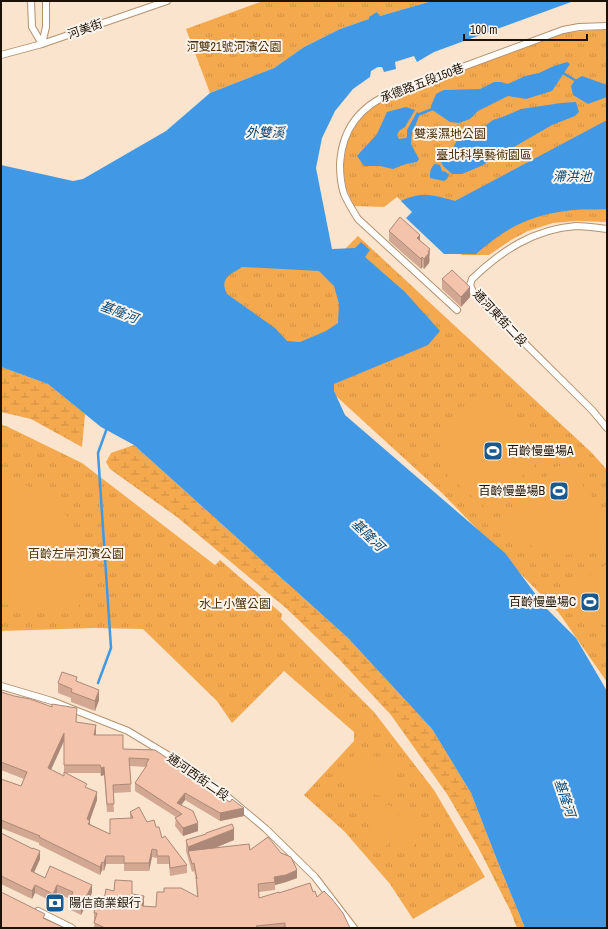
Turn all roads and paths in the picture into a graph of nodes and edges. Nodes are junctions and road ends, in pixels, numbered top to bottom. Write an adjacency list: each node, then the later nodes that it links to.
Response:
1 (31, 1): 5 (street)
2 (46, 1): 5 (street)
3 (167, 1): 5 (street, 河美街)
4 (607, 26): 8 (street, 承德路五段150巷)
5 (42, 44): 6 (street, 河美街)
6 (1, 55)
7 (607, 229): 9 (street, 通河東街二段)
8 (457, 310)
9 (607, 428)
10 (2, 688): 13 (street, 通河西街二段)
11 (31, 908): 12 (street)
12 (72, 928)
13 (354, 928)

